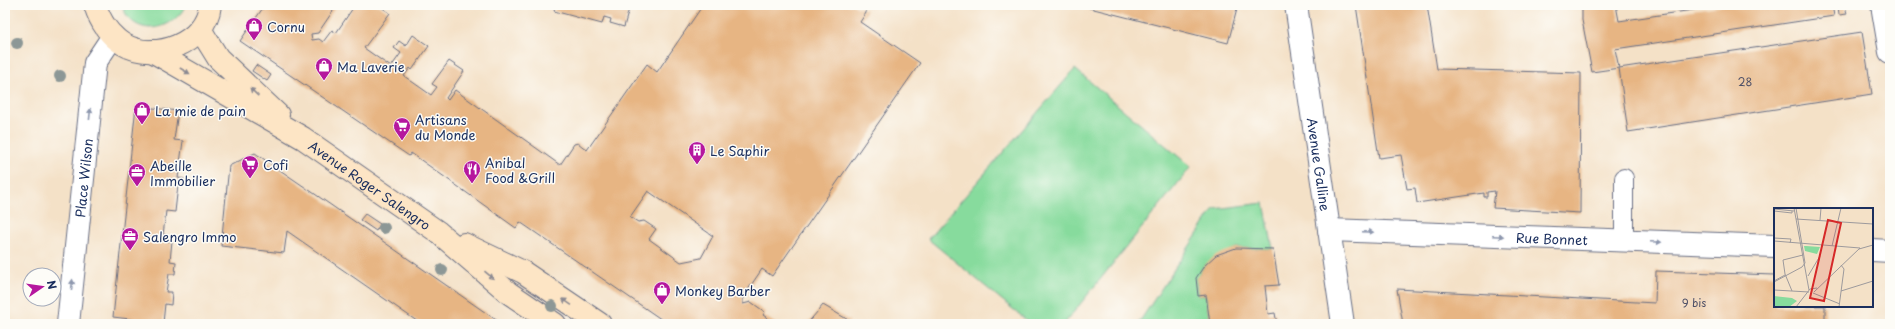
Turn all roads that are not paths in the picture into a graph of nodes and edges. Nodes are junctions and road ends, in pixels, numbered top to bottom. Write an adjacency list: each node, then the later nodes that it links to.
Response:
1 (95, 5): 6 (main road)
2 (210, 5): 5 (main road)
3 (1296, 5): 11 (street, Avenue Galline)
4 (1882, 5): 8 (street)
5 (200, 29): 7 (main road); 9 (main road, Avenue Roger Salengro, one-way to 5)
6 (113, 36): 7 (main road); 17 (street, Place Wilson, one-way to 6)
7 (152, 51): 9 (main road, Avenue Roger Salengro, one-way to 9)
8 (1890, 52)
9 (302, 138): 12 (main road, Avenue Roger Salengro)
10 (1624, 178): 13 (lane)
11 (1329, 230): 13 (street, Rue Bonnet, one-way to 13); 20 (street, Avenue Galline)
12 (438, 232): 18 (main road, Avenue Roger Salengro, one-way to 18); 19 (main road, Avenue Roger Salengro, one-way to 12)
13 (1624, 241): 14 (street, Rue Bonnet, one-way to 14)
14 (1774, 246)
15 (1873, 250): 16 (street)
16 (1890, 251)
17 (68, 324)
18 (555, 324)
19 (600, 324)
20 (1343, 324)

